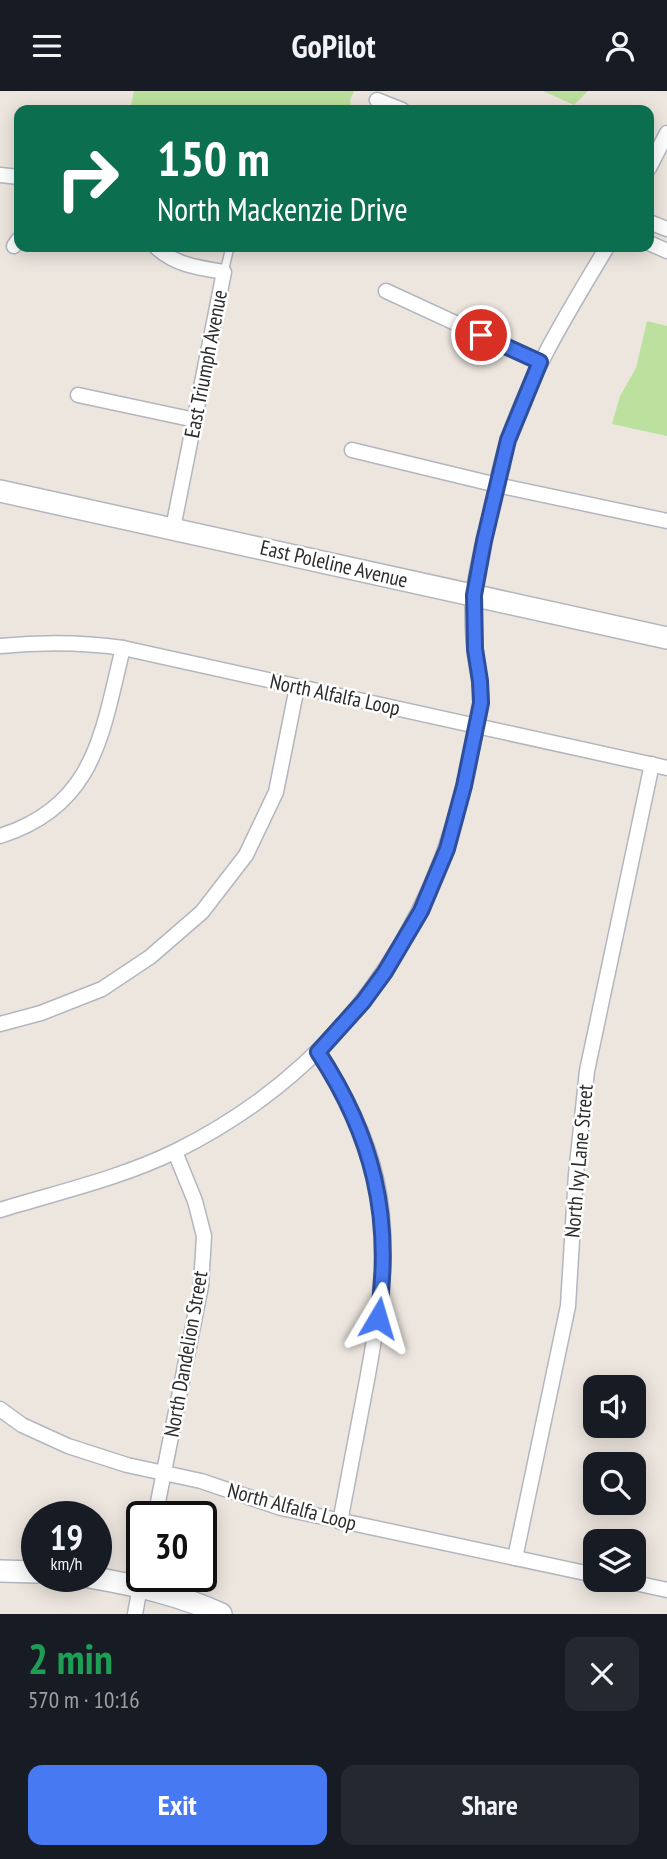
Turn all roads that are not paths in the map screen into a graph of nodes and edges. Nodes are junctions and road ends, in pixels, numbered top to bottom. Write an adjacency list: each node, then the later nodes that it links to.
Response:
1 (667, 133): 2 (street)
2 (654, 158)
3 (162, 252): 6 (street, East Triumph Avenue)
4 (229, 252): 6 (lane)
5 (604, 252): 8 (street)
6 (224, 272): 10 (street, East Triumph Avenue)
7 (386, 291): 8 (street)
8 (540, 362): 12 (street)
9 (78, 395): 10 (street)
10 (195, 420): 15 (street, East Triumph Avenue)
11 (352, 450): 12 (street)
12 (497, 485): 14 (street); 16 (street)
13 (0, 491): 15 (main road, East Poleline Avenue)
14 (667, 521)
15 (173, 528): 16 (main road, East Poleline Avenue)
16 (474, 595): 17 (main road, East Poleline Avenue); 21 (street)
17 (667, 638)
18 (0, 646): 19 (street, North Alfalfa Loop)
19 (123, 648): 20 (street, North Alfalfa Loop); 23 (street)
20 (297, 687): 21 (street, North Alfalfa Loop); 24 (street)
21 (476, 725): 22 (street, North Alfalfa Loop); 25 (street)
22 (660, 766): 32 (street, North Ivy Lane Street)
23 (0, 836)
24 (0, 1024)
25 (318, 1052): 26 (street); 31 (street)
26 (174, 1151): 27 (street); 29 (street, North Dandelion Street)
27 (0, 1210)
28 (0, 1409): 29 (street, North Alfalfa Loop)
29 (165, 1473): 30 (street, North Dandelion Street); 31 (street, North Alfalfa Loop)
30 (159, 1501)
31 (340, 1522): 32 (street, North Alfalfa Loop)
32 (515, 1558): 35 (street, North Alfalfa Loop)
33 (0, 1571): 34 (main road)
34 (21, 1572)
35 (583, 1572)
36 (646, 1585): 37 (street)
37 (667, 1590)
38 (139, 1592): 40 (street)
39 (170, 1592): 41 (main road)
40 (135, 1614)
41 (221, 1614)

